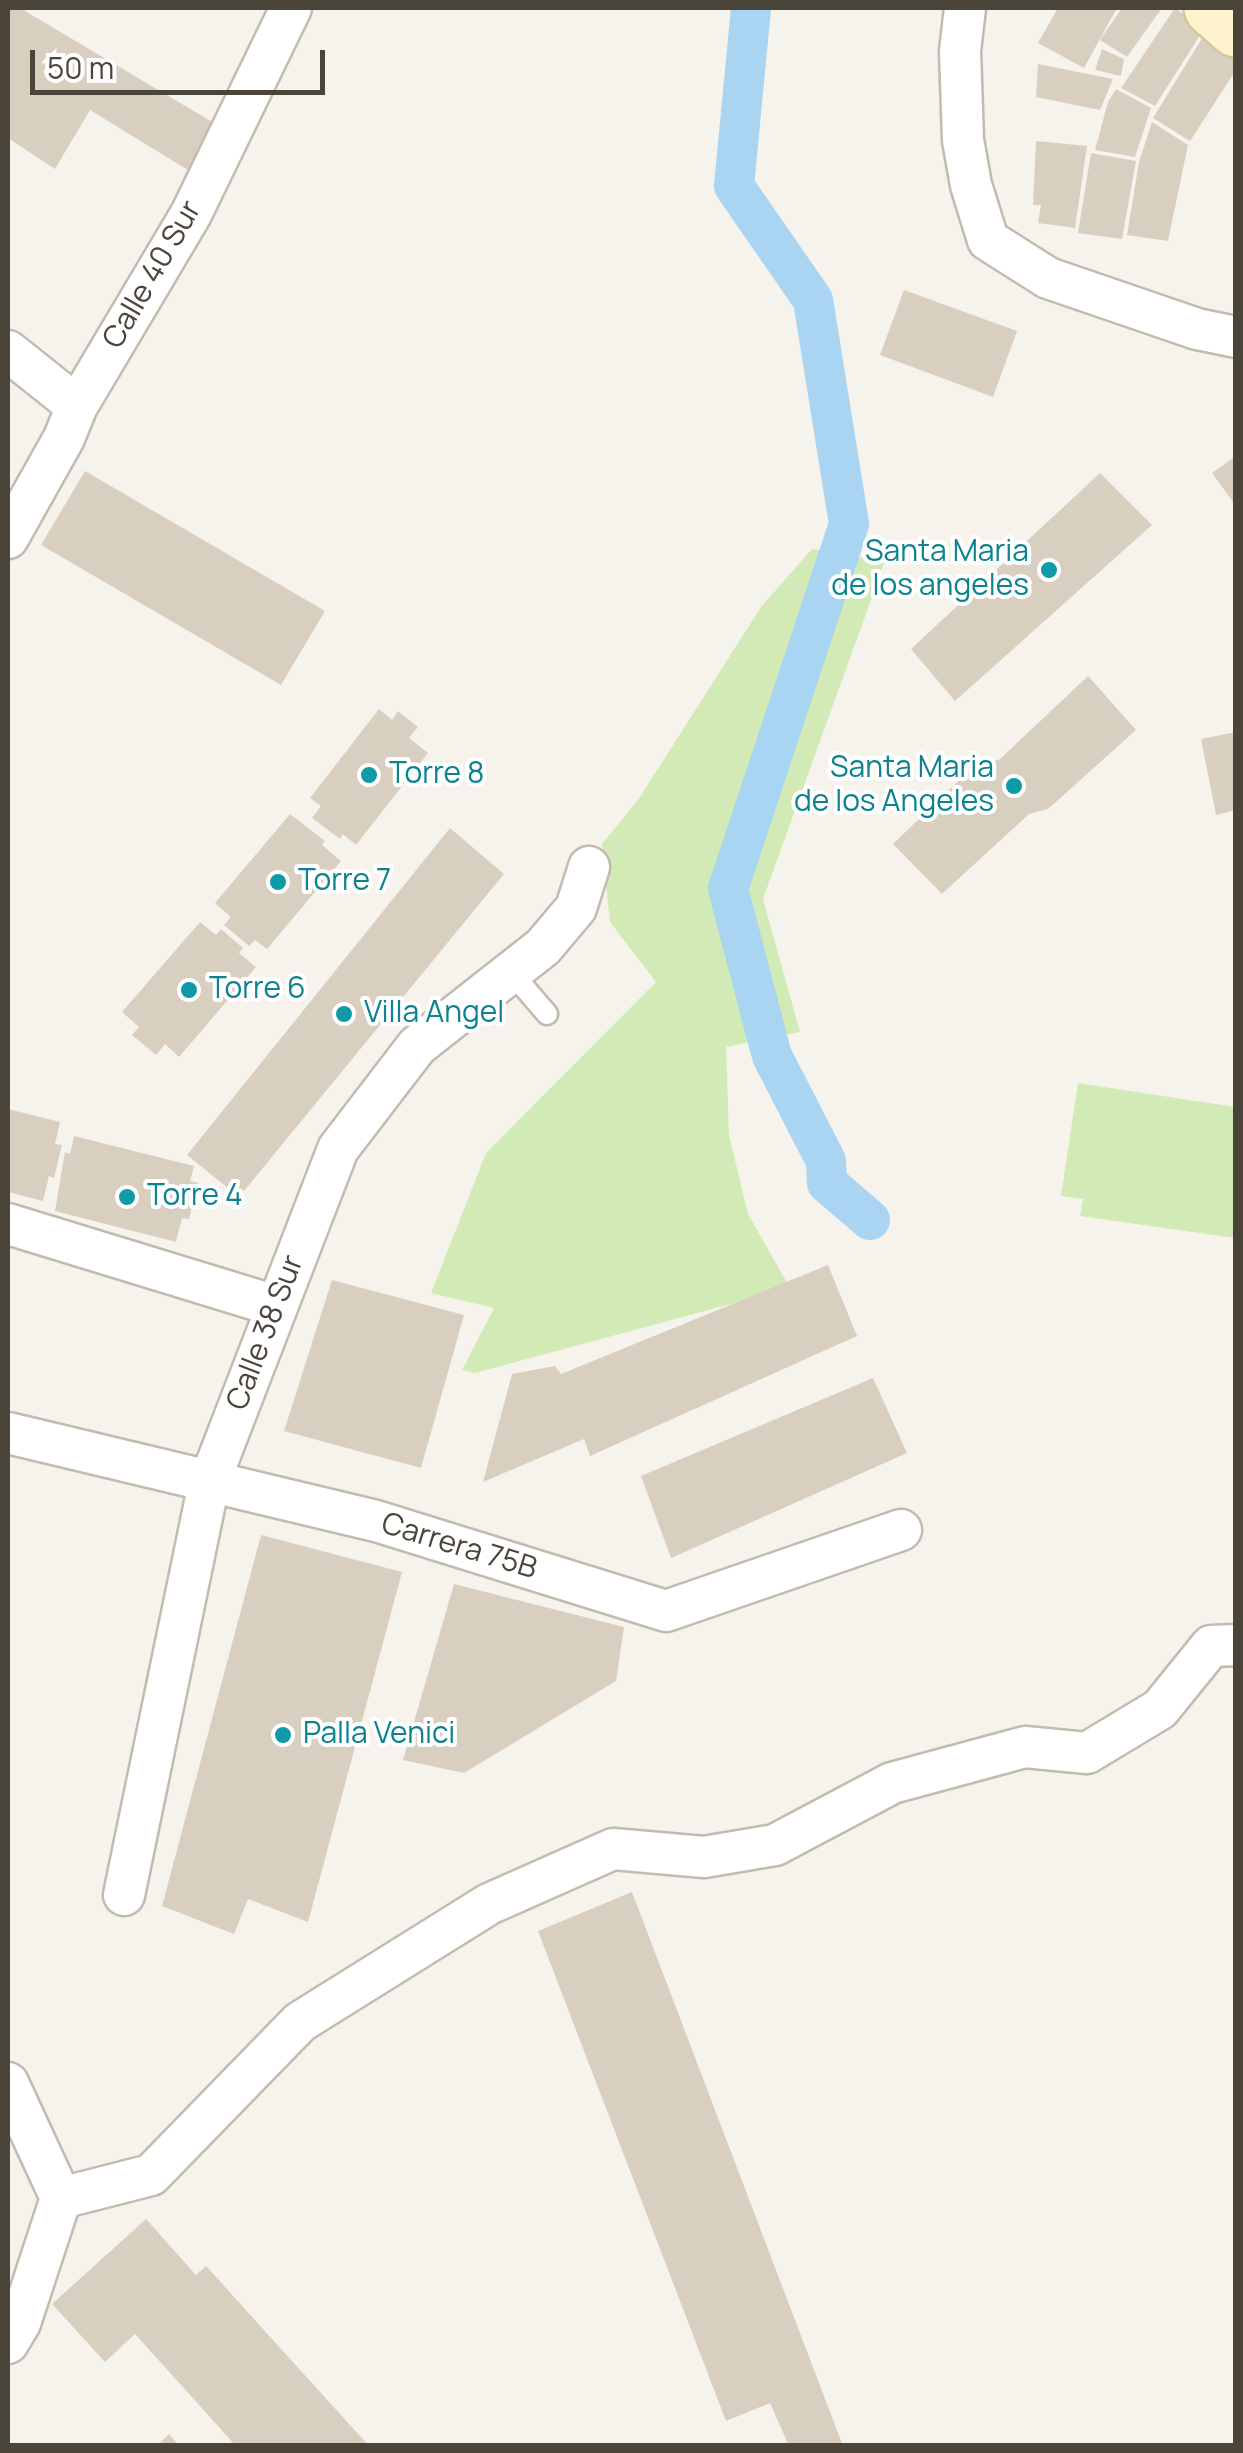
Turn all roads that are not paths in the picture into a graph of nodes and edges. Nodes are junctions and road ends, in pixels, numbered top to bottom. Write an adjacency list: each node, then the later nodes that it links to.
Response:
1 (288, 8): 7 (street, Calle 40 Sur)
2 (965, 8): 5 (street)
3 (1212, 8): 4 (street)
4 (1236, 29)
5 (1236, 337)
6 (8, 351): 7 (street)
7 (77, 406): 8 (street, Calle 40 Sur)
8 (8, 538)
9 (589, 867): 10 (street, Calle 38 Sur)
10 (511, 972): 11 (lane); 13 (street, Calle 38 Sur)
11 (548, 1014)
12 (8, 1224): 13 (street)
13 (276, 1306): 15 (street, Calle 38 Sur)
14 (8, 1433): 15 (street, Carrera 75B)
15 (209, 1483): 16 (street, Carrera 75B); 18 (street, Calle 38 Sur)
16 (901, 1530)
17 (1236, 1644): 20 (street)
18 (124, 1895)
19 (8, 2083): 20 (street)
20 (61, 2198): 21 (street)
21 (8, 2343)

